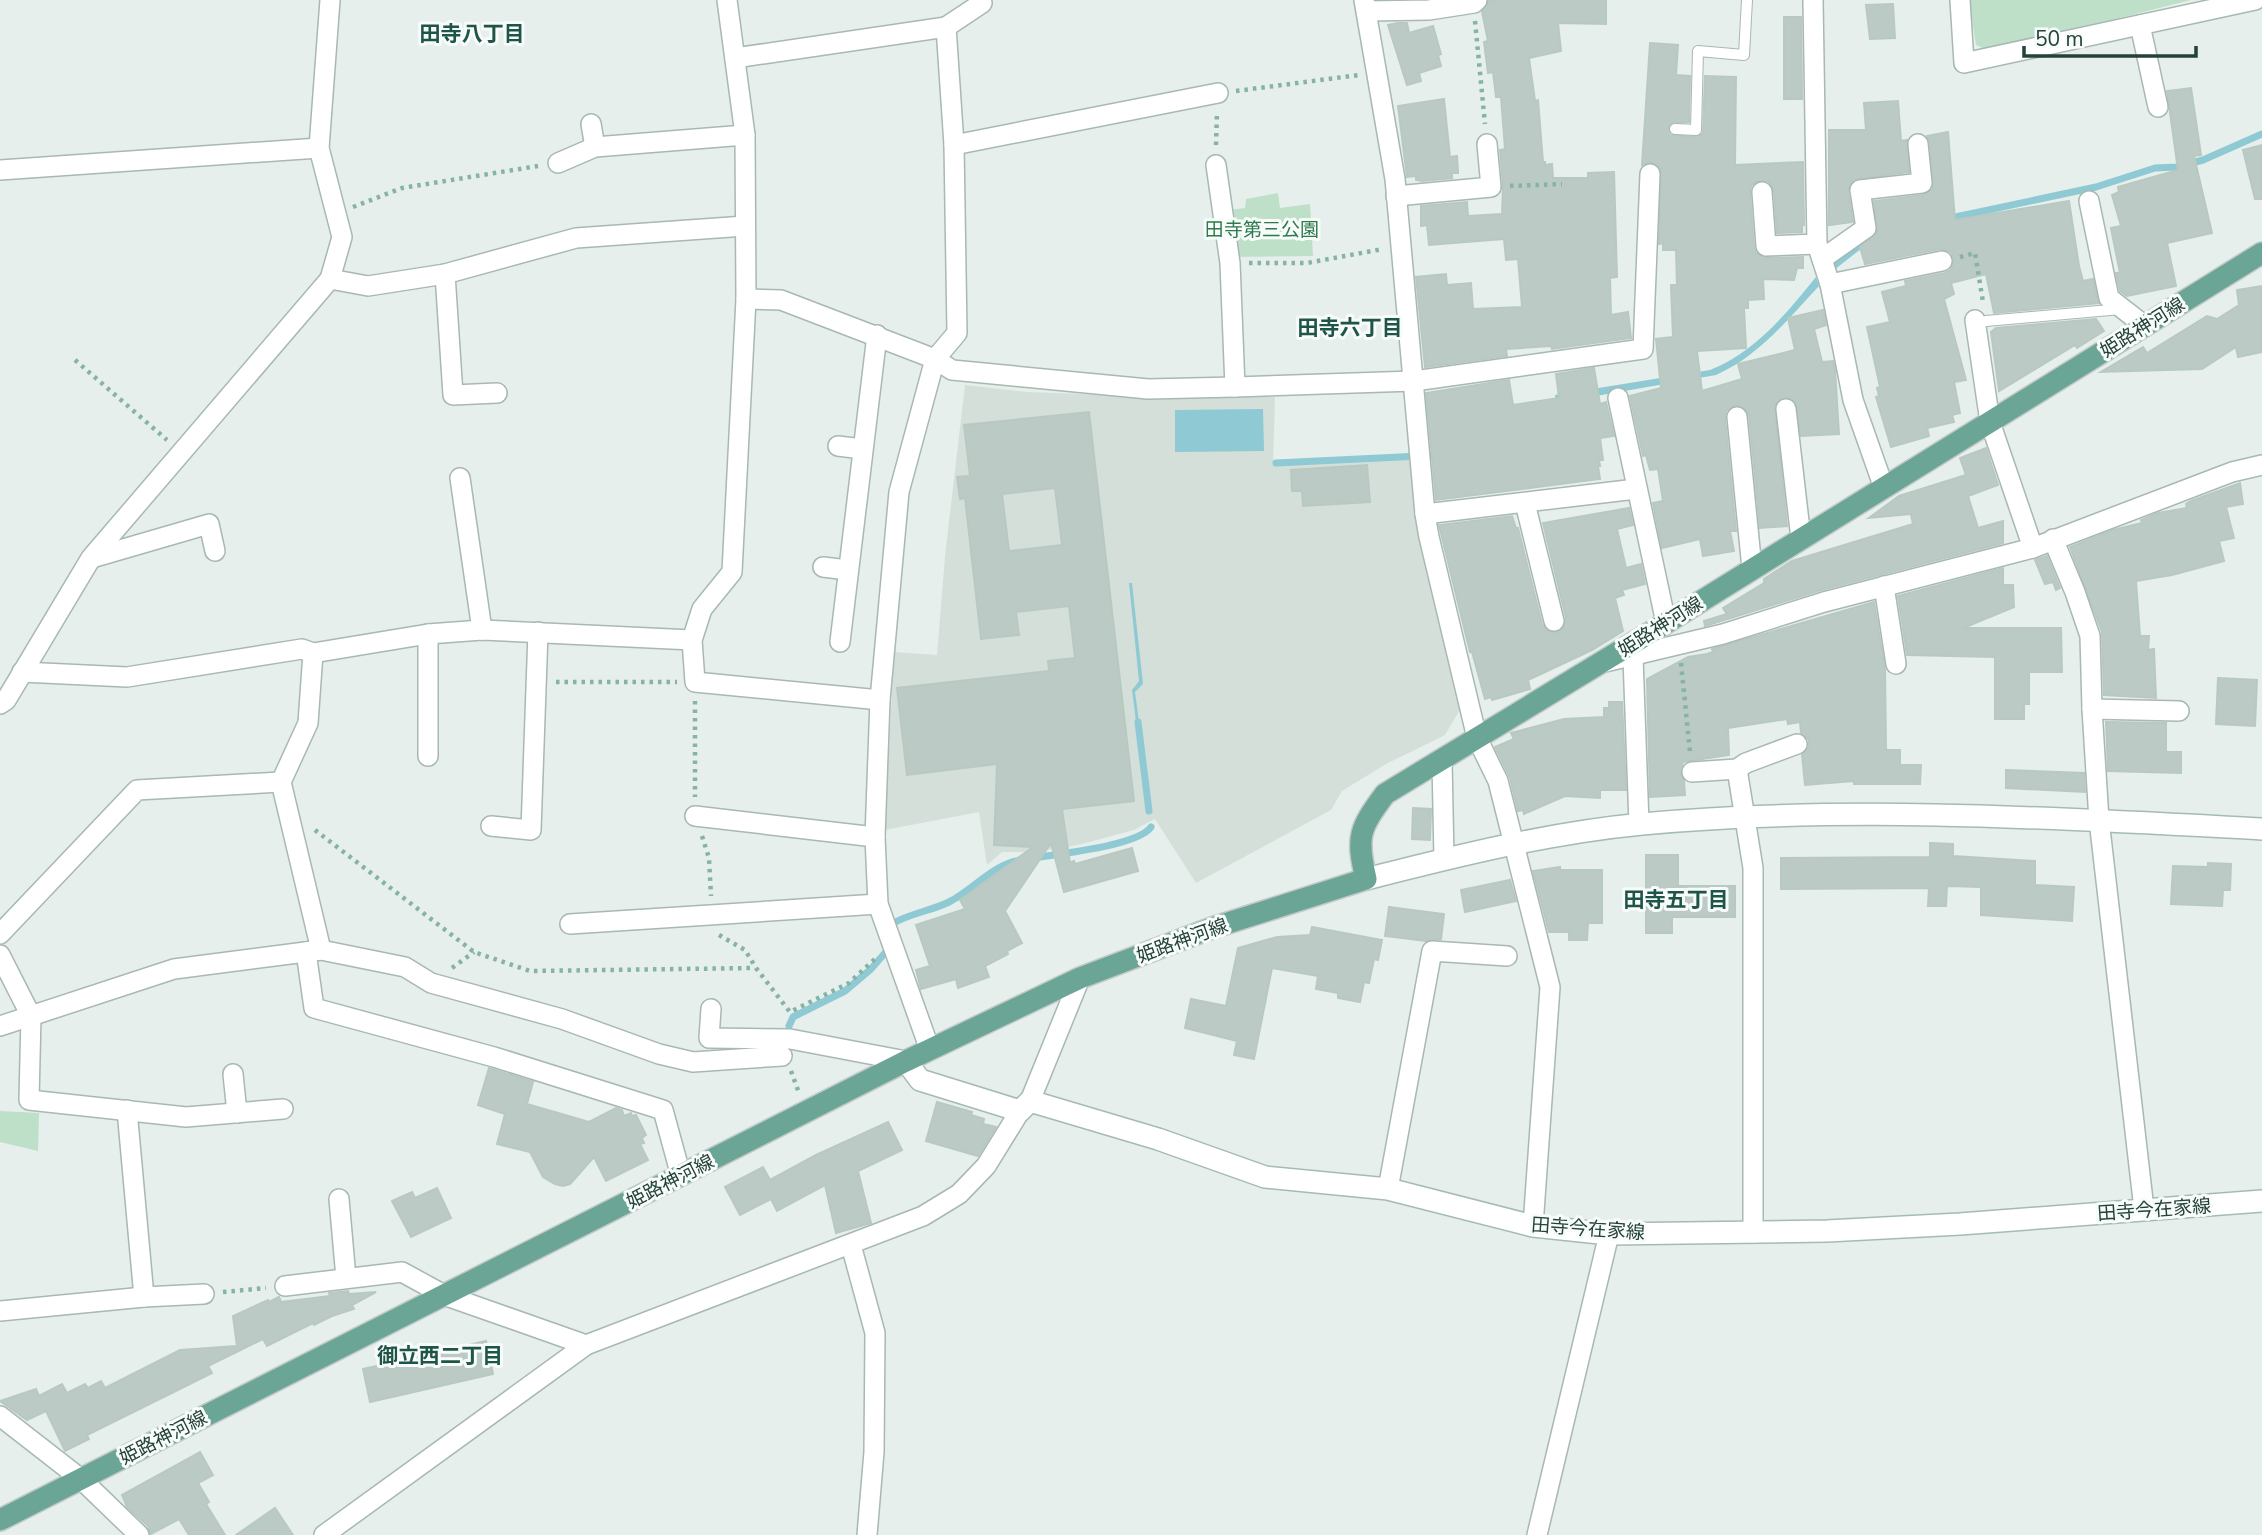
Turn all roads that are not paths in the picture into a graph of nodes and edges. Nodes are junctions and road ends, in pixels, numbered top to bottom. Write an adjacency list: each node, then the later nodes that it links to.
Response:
1 (330, 0): 22 (street)
2 (727, 0): 12 (street)
3 (981, 0): 11 (street)
4 (1747, 0): 16 (lane)
5 (1813, 0): 31 (street)
6 (1961, 0): 10 (street)
7 (2255, 0): 10 (street)
8 (1476, 1): 9 (street)
9 (1366, 6): 28 (street)
10 (2140, 25): 14 (street)
11 (947, 27): 12 (street); 20 (street)
12 (735, 58): 17 (street)
13 (1218, 93): 20 (street)
14 (2158, 107)
15 (591, 124): 21 (street)
16 (1675, 129)
17 (745, 135): 21 (street); 30 (street)
18 (1487, 144): 28 (street)
19 (1918, 144): 31 (street)
20 (954, 145): 42 (street)
21 (595, 147): 23 (street)
22 (319, 148): 25 (street); 35 (street)
23 (558, 163)
24 (1216, 165): 44 (street)
25 (0, 170)
26 (1650, 174): 43 (street)
27 (1762, 192): 31 (street)
28 (1396, 196): 43 (street)
29 (2089, 201): 38 (street)
30 (745, 226): 34 (street); 37 (street)
31 (1820, 252): 36 (street)
32 (2262, 253): 40 (main road, 姫路神河線)
33 (1942, 261): 36 (street)
34 (445, 274): 35 (street); 45 (street)
35 (330, 279): 62 (street)
36 (1830, 284): 54 (street)
37 (746, 299): 41 (street); 72 (street)
38 (2122, 309): 39 (lane); 40 (street)
39 (1980, 321): 49 (street)
40 (2145, 326): 49 (main road, 姫路神河線)
41 (877, 335): 42 (street); 51 (street)
42 (935, 359): 44 (street); 79 (street)
43 (1414, 381): 44 (street); 57 (street)
44 (1235, 387)
45 (497, 393)
46 (1618, 398): 55 (street)
47 (1786, 409): 58 (street)
48 (1737, 417): 64 (street)
49 (1990, 422): 54 (main road, 姫路神河線); 60 (street)
50 (838, 446): 51 (street)
51 (862, 449): 65 (street)
52 (2262, 465): 59 (street)
53 (460, 478): 69 (street)
54 (1884, 488): 58 (main road, 姫路神河線)
55 (1636, 489): 56 (street); 68 (street)
56 (1525, 503): 57 (street); 67 (street)
57 (1425, 514): 83 (street)
58 (1801, 538): 64 (main road, 姫路神河線)
59 (2053, 539): 60 (street); 81 (street)
60 (2033, 548): 66 (street)
61 (215, 551): 62 (street)
62 (90, 558): 78 (street)
63 (823, 567): 65 (street)
64 (1752, 569): 68 (main road, 姫路神河線)
65 (848, 570): 73 (street)
66 (1884, 586): 75 (street); 77 (street)
67 (1554, 621)
68 (1666, 623): 76 (main road, 姫路神河線)
69 (482, 631): 70 (street); 71 (street)
70 (538, 632): 72 (street); 94 (street)
71 (428, 634): 74 (street); 85 (street)
72 (692, 640): 79 (street)
73 (840, 642)
74 (313, 653): 78 (street); 89 (street)
75 (1633, 657): 76 (street); 93 (street)
76 (1601, 663): 83 (main road, 姫路神河線)
77 (1896, 664)
78 (22, 672): 80 (street)
79 (880, 699): 96 (street)
80 (0, 704)
81 (2092, 709): 82 (street); 92 (street)
82 (2179, 711)
83 (1477, 738): 86 (main road, 姫路神河線); 97 (street)
84 (1797, 744): 87 (street)
85 (428, 756)
86 (1441, 760): 98 (street); 99 (main road, 姫路神河線)
87 (1737, 769): 88 (street); 91 (street)
88 (1692, 772)
89 (281, 782): 102 (street); 103 (street)
90 (695, 816): 96 (street)
91 (1745, 816): 92 (main road); 93 (main road); 124 (street)
92 (2099, 820): 95 (main road); 122 (street)
93 (1639, 824): 97 (main road)
94 (491, 826)
95 (2262, 829)
96 (875, 837): 100 (street)
97 (1514, 844): 98 (main road); 123 (street)
98 (1444, 859): 99 (main road)
99 (1366, 879): 106 (main road, 姫路神河線)
100 (878, 904): 101 (street); 110 (street)
101 (570, 924)
102 (0, 934)
103 (313, 951): 108 (street); 111 (street); 118 (street)
104 (0, 955): 108 (street)
105 (1507, 956): 119 (street)
106 (1080, 978): 110 (main road, 姫路神河線); 114 (street)
107 (711, 1009): 112 (street)
108 (31, 1016): 109 (street); 116 (street)
109 (0, 1026)
110 (930, 1050): 112 (main road, 姫路神河線)
111 (782, 1056)
112 (906, 1061): 114 (main road, 田寺今在家線); 118 (main road, 姫路神河線)
113 (233, 1074): 117 (street)
114 (1025, 1106): 119 (main road, 田寺今在家線); 126 (street)
115 (283, 1109): 117 (street)
116 (127, 1110): 117 (street); 131 (street)
117 (237, 1113)
118 (681, 1176): 130 (main road, 姫路神河線)
119 (1388, 1189): 123 (main road, 田寺今在家線)
120 (339, 1199): 127 (street)
121 (2262, 1201): 122 (main road, 田寺今在家線)
122 (2144, 1209): 124 (main road, 田寺今在家線)
123 (1533, 1226): 125 (main road, 田寺今在家線)
124 (1753, 1233): 125 (main road, 田寺今在家線)
125 (1609, 1234): 140 (street)
126 (851, 1245): 133 (street); 139 (street)
127 (346, 1278): 128 (street); 130 (street)
128 (285, 1286)
129 (204, 1294): 131 (street)
130 (444, 1295): 133 (street); 135 (main road, 姫路神河線)
131 (144, 1297): 132 (street)
132 (0, 1311)
133 (586, 1345): 138 (street)
134 (0, 1416): 135 (street)
135 (81, 1479): 136 (main road, 姫路神河線); 137 (street)
136 (0, 1520)
137 (139, 1535)
138 (324, 1535)
139 (867, 1535)
140 (1537, 1535)

